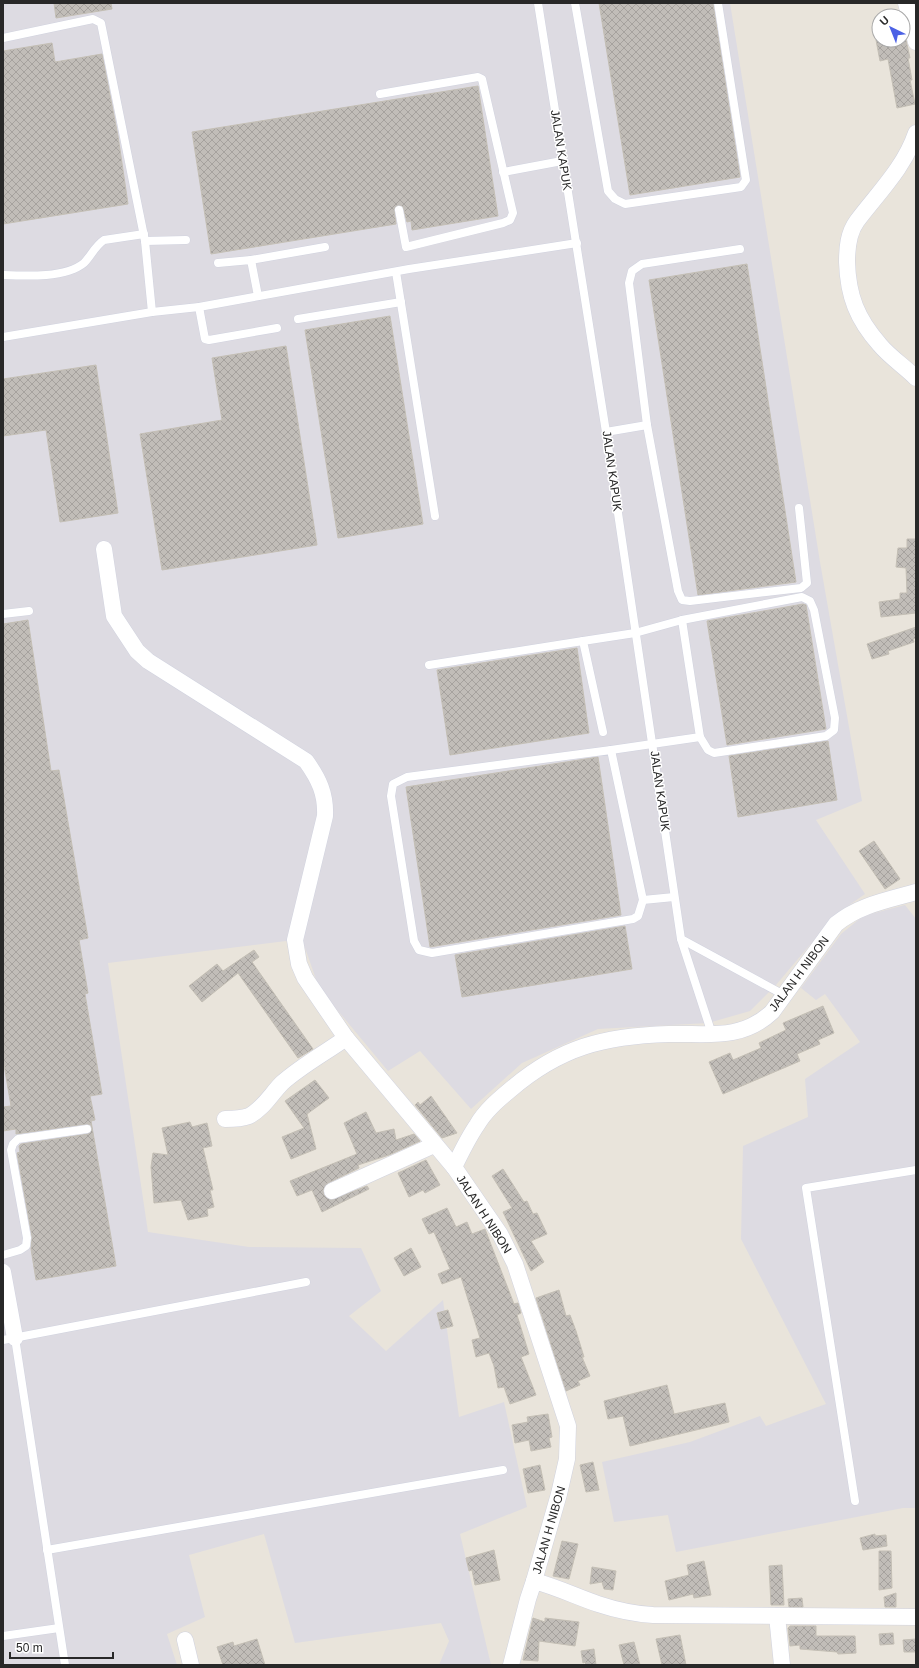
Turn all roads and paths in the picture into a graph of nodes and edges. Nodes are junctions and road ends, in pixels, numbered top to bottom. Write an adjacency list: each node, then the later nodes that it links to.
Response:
1 (538, 3): 9 (lane, JALAN KAPUK)
2 (575, 3): 3 (lane)
3 (718, 3)
4 (906, 3): 6 (street)
5 (3, 38): 12 (lane)
6 (916, 42)
7 (380, 94): 10 (lane)
8 (916, 133): 28 (street)
9 (562, 161): 10 (lane); 14 (lane, JALAN KAPUK)
10 (503, 172): 11 (lane)
11 (399, 210)
12 (145, 237): 13 (lane); 20 (lane); 24 (lane)
13 (186, 240)
14 (577, 243): 19 (lane); 30 (lane, JALAN KAPUK)
15 (325, 247): 17 (lane)
16 (740, 249): 29 (lane)
17 (251, 260): 18 (lane); 21 (lane)
18 (218, 263)
19 (396, 272): 21 (lane); 22 (lane)
20 (3, 275)
21 (258, 296): 23 (lane)
22 (401, 302): 25 (lane); 32 (lane)
23 (199, 307): 24 (lane); 26 (lane)
24 (152, 312): 27 (lane)
25 (298, 318)
26 (277, 328)
27 (3, 337)
28 (916, 378)
29 (648, 426): 30 (lane); 31 (lane)
30 (606, 432): 37 (lane, JALAN KAPUK)
31 (799, 508)
32 (435, 516)
33 (104, 548): 50 (street)
34 (28, 611): 35 (lane)
35 (3, 614)
36 (682, 620): 37 (lane); 41 (lane); 41 (lane)
37 (634, 633): 38 (lane); 42 (lane, JALAN KAPUK)
38 (583, 641): 39 (lane); 40 (lane)
39 (429, 665)
40 (603, 732)
41 (700, 737): 42 (lane)
42 (653, 743): 43 (lane); 45 (lane, JALAN KAPUK)
43 (611, 750): 46 (lane); 46 (lane)
44 (916, 892): 48 (street, JALAN H NIBON)
45 (674, 897): 46 (lane); 47 (lane, JALAN KAPUK)
46 (643, 900)
47 (681, 939): 48 (lane); 49 (lane, JALAN KAPUK)
48 (784, 995): 49 (street, JALAN H NIBON)
49 (712, 1034): 54 (street, JALAN H NIBON)
50 (346, 1038): 51 (street); 53 (street)
51 (225, 1119)
52 (87, 1129): 57 (lane)
53 (434, 1145): 54 (street); 56 (street)
54 (454, 1167): 64 (street, JALAN H NIBON)
55 (916, 1170): 62 (lane)
56 (332, 1191)
57 (3, 1255)
58 (3, 1272): 60 (street)
59 (306, 1282): 60 (lane)
60 (9, 1339): 63 (lane)
61 (503, 1470): 63 (lane)
62 (855, 1501)
63 (47, 1550): 67 (lane)
64 (534, 1581): 65 (street); 72 (street, JALAN H NIBON)
65 (777, 1616): 66 (street); 73 (street)
66 (916, 1617)
67 (59, 1628): 68 (lane); 70 (lane)
68 (3, 1636)
69 (185, 1640): 71 (street)
70 (65, 1665)
71 (191, 1665)
72 (511, 1665)
73 (782, 1665)

